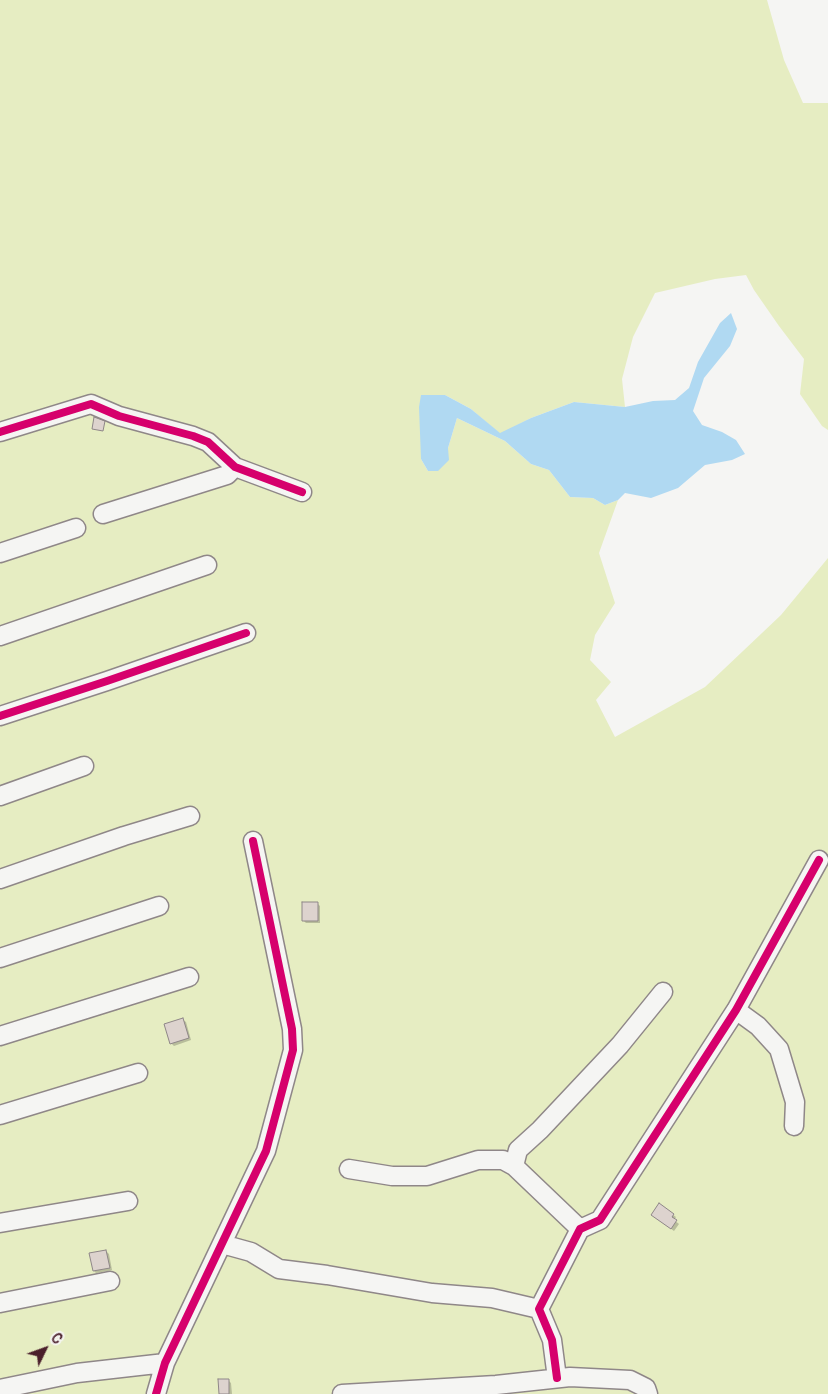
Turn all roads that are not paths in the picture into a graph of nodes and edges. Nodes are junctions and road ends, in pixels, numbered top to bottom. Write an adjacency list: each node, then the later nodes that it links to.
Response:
1 (0, 432): 2 (street)
2 (235, 467): 3 (street); 4 (street)
3 (302, 492)
4 (103, 514)
5 (76, 528): 6 (street)
6 (0, 553)
7 (207, 566): 9 (street)
8 (246, 633): 10 (street)
9 (0, 636)
10 (0, 716)
11 (84, 766): 12 (street)
12 (0, 796)
13 (190, 816): 16 (street)
14 (253, 841): 31 (street)
15 (819, 860): 21 (street)
16 (0, 880)
17 (159, 906): 18 (street)
18 (0, 958)
19 (189, 977): 22 (street)
20 (663, 992): 26 (street)
21 (736, 1010): 25 (street); 30 (street)
22 (0, 1036)
23 (138, 1074): 24 (street)
24 (0, 1115)
25 (794, 1126)
26 (514, 1166): 27 (street); 30 (street)
27 (348, 1169)
28 (128, 1201): 29 (street)
29 (0, 1224)
30 (580, 1229): 34 (street)
31 (222, 1244): 34 (street); 35 (street)
32 (110, 1281): 33 (street)
33 (0, 1304)
34 (539, 1309): 36 (street)
35 (165, 1363): 37 (street); 38 (street)
36 (557, 1378): 39 (street); 40 (street)
37 (0, 1389)
38 (156, 1394)
39 (342, 1394)
40 (648, 1394)

